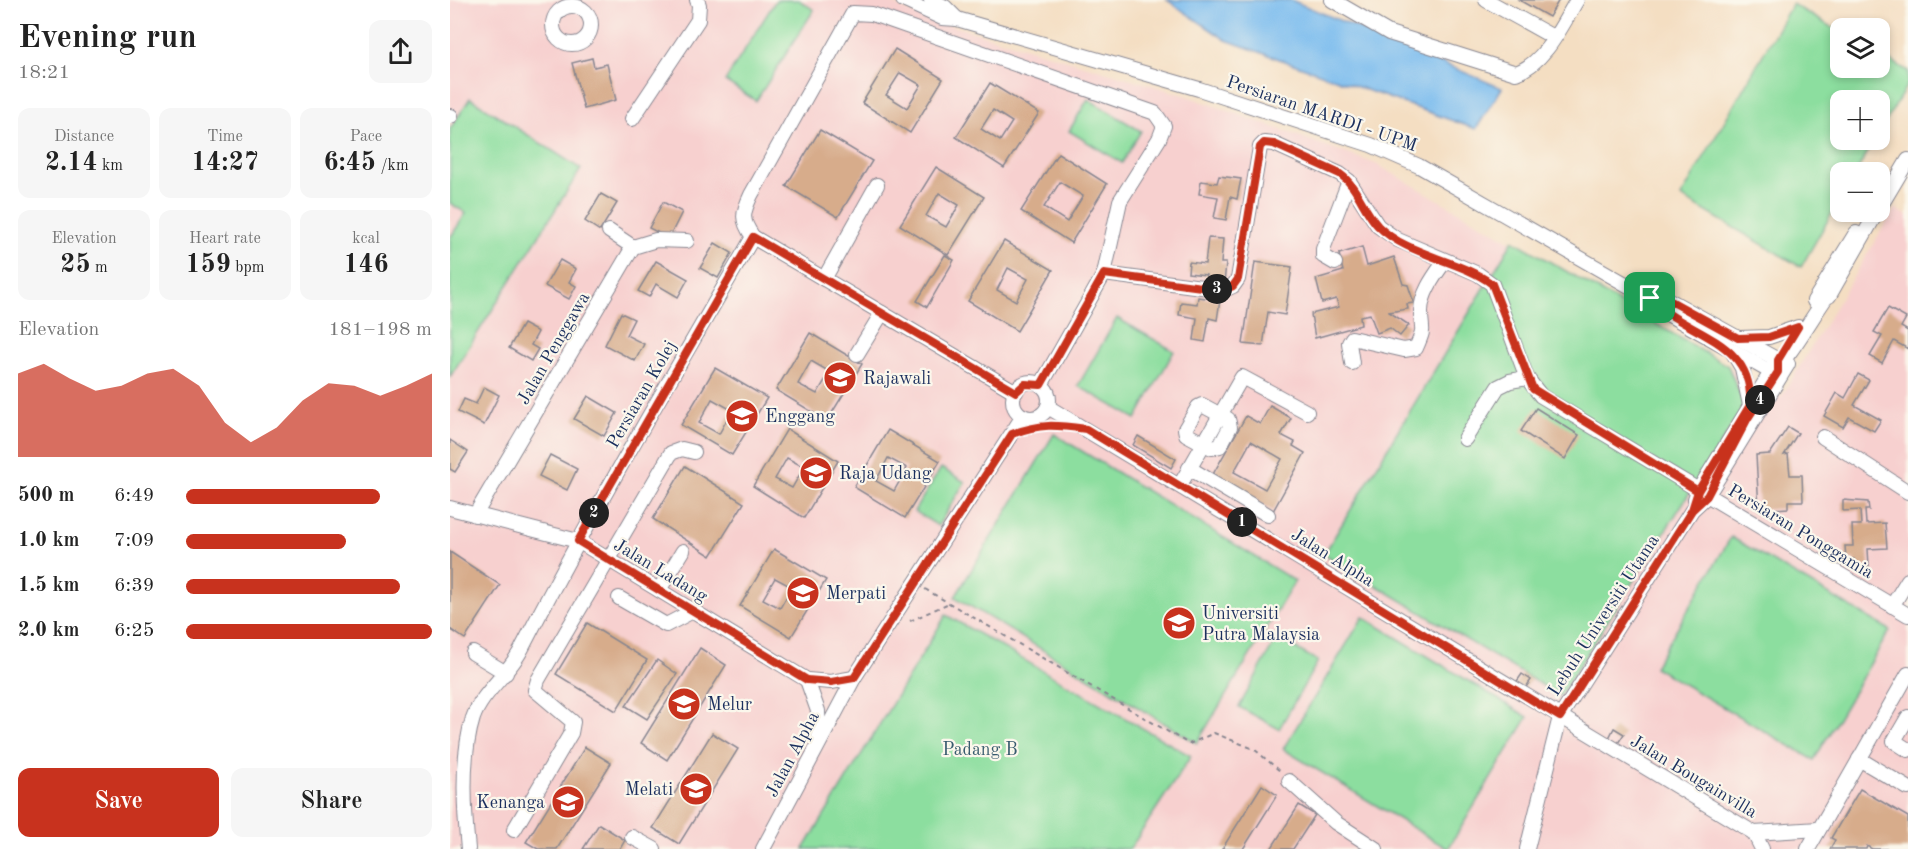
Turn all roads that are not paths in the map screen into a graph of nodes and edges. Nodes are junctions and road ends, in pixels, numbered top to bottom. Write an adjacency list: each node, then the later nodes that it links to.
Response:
1 (697, 0): 9 (street)
2 (903, 0): 7 (street, Persiaran MARDI - UPM)
3 (931, 0): 7 (street, Persiaran MARDI - UPM)
4 (1332, 0): 8 (street)
5 (1486, 0): 8 (street)
6 (1577, 0): 8 (street)
7 (957, 19): 29 (street, Persiaran MARDI - UPM)
8 (1553, 38)
9 (632, 119)
10 (1908, 160): 13 (street)
11 (1349, 181): 22 (street); 23 (street); 24 (street)
12 (877, 184): 25 (street)
13 (1892, 185): 14 (street); 15 (street)
14 (1890, 188)
15 (1890, 189)
16 (1864, 222): 28 (street, Lebuh Universiti Utama)
17 (1871, 222): 26 (street, Lebuh Universiti Utama)
18 (609, 231): 21 (street)
19 (753, 237): 24 (street); 25 (street); 53 (street, Persiaran Kolej)
20 (687, 241): 21 (street)
21 (633, 247): 51 (street, Jalan Penggawa)
22 (1445, 261): 31 (street); 33 (street)
23 (1335, 263)
24 (1104, 274): 34 (street)
25 (824, 279): 27 (street)
26 (1833, 288): 32 (street); 43 (street, Lebuh Universiti Utama)
27 (882, 313): 30 (street); 35 (street)
28 (1798, 327): 29 (street); 32 (street, Lebuh Universiti Utama)
29 (1734, 344): 32 (street, Persiaran MARDI - UPM); 36 (street)
30 (857, 354)
31 (1352, 363)
32 (1776, 366): 36 (street, Lebuh Universiti Utama); 43 (street)
33 (1527, 378): 42 (street); 49 (street, Persiaran Ponggamia)
34 (1041, 385): 35 (street); 37 (street)
35 (1016, 392): 40 (street)
36 (1750, 405): 49 (street, Lebuh Universiti Utama)
37 (1048, 407): 40 (street); 47 (street, Jalan Alpha)
38 (1307, 412): 39 (street)
39 (1220, 414): 44 (street); 44 (street)
40 (1023, 416): 65 (street, Jalan Alpha)
41 (1823, 437): 48 (street)
42 (1465, 439)
43 (1739, 440): 49 (street, Lebuh Universiti Utama)
44 (1203, 443): 46 (street)
45 (694, 452): 55 (street)
46 (1189, 468): 47 (street); 52 (street)
47 (1180, 485): 67 (street, Jalan Alpha)
48 (1908, 492)
49 (1702, 494): 59 (street, Persiaran Ponggamia); 67 (street, Lebuh Universiti Utama)
50 (450, 508): 51 (street, Jalan Ladang)
51 (476, 515): 53 (street, Jalan Ladang)
52 (1268, 515)
53 (578, 541): 55 (street, Jalan Ladang); 63 (street, Persiaran Kolej)
54 (683, 551): 57 (street)
55 (608, 559): 57 (street, Jalan Ladang); 76 (street)
56 (1908, 580): 59 (street)
57 (659, 590): 60 (street, Jalan Ladang)
58 (619, 598): 60 (street)
59 (1892, 606): 61 (street, Persiaran Ponggamia)
60 (693, 611): 66 (street, Jalan Ladang)
61 (1908, 615)
62 (473, 653): 63 (street)
63 (506, 673): 74 (street, Persiaran Kolej)
64 (1908, 674): 71 (street)
65 (854, 678): 66 (street, Jalan Ladang); 69 (street, Jalan Alpha)
66 (807, 680): 69 (street)
67 (1560, 717): 77 (street, Jalan Bougainvilla); 83 (street, Lebuh Universiti Utama)
68 (1908, 717): 70 (street)
69 (818, 741): 81 (street, Jalan Alpha)
70 (1908, 750)
71 (1859, 759): 73 (street); 75 (street)
72 (1289, 781): 82 (street)
73 (1908, 788)
74 (457, 801): 79 (street, Persiaran Kolej)
75 (1819, 829): 77 (street, Jalan Bougainvilla); 85 (street)
76 (514, 830)
77 (1754, 833): 84 (street)
78 (632, 837): 80 (street)
79 (468, 849)
80 (654, 849)
81 (763, 849)
82 (1376, 849)
83 (1527, 849)
84 (1761, 849)
85 (1808, 849)

